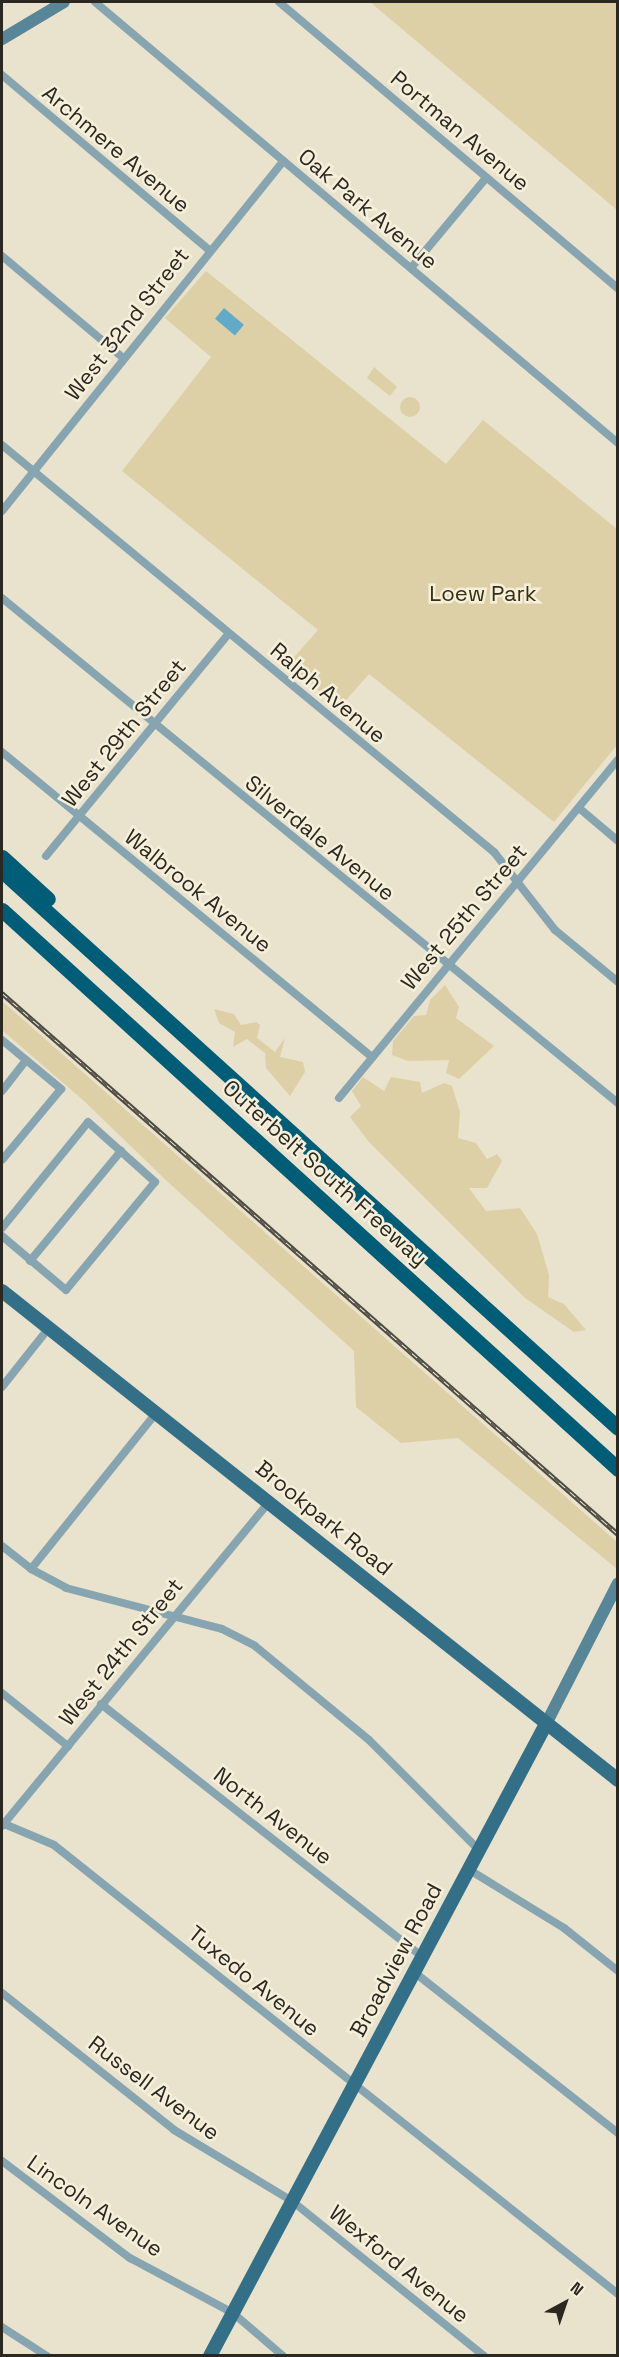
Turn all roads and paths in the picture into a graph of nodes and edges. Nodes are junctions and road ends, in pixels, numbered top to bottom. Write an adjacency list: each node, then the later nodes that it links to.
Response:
1 (64, 2): 4 (main road)
2 (95, 2): 6 (street, Oak Park Avenue)
3 (279, 2): 7 (street, Portman Avenue)
4 (2, 39)
5 (2, 75): 8 (street, Archmere Avenue)
6 (283, 161): 8 (street, West 32nd Street); 10 (street, Oak Park Avenue)
7 (486, 177): 10 (street); 11 (street, Portman Avenue)
8 (209, 250): 12 (street, West 32nd Street)
9 (2, 256): 12 (street)
10 (411, 268): 13 (street, Oak Park Avenue)
11 (618, 288)
12 (123, 358): 15 (street, West 32nd Street)
13 (618, 443)
14 (2, 445): 15 (street, Ralph Avenue)
15 (34, 472): 16 (street, West 32nd Street); 18 (street, Ralph Avenue)
16 (2, 511)
17 (2, 598): 19 (street, Silverdale Avenue)
18 (229, 633): 19 (street, West 29th Street); 28 (street, Ralph Avenue)
19 (153, 726): 23 (street, West 29th Street); 32 (street, Silverdale Avenue)
20 (2, 752): 23 (street, Walbrook Avenue)
21 (618, 760): 22 (street, West 25th Street)
22 (579, 808): 24 (street); 28 (street, West 25th Street)
23 (78, 816): 25 (street, West 29th Street); 36 (street, Walbrook Avenue)
24 (618, 840)
25 (46, 856)
26 (2, 857): 31 (highway)
27 (2, 871): 31 (highway, Outerbelt South Freeway)
28 (516, 882): 32 (street, West 25th Street); 34 (street, Ralph Avenue)
29 (2, 910): 33 (highway, Outerbelt South Freeway)
30 (2, 923): 33 (highway)
31 (96, 956): 50 (highway, Outerbelt South Freeway)
32 (448, 965): 36 (street, West 25th Street); 40 (street, Silverdale Avenue)
33 (71, 973): 51 (highway, Outerbelt South Freeway)
34 (618, 982)
35 (2, 1040): 37 (street)
36 (372, 1057): 39 (street, West 25th Street)
37 (26, 1060): 38 (street); 42 (street)
38 (2, 1091)
39 (339, 1098)
40 (618, 1103)
41 (121, 1151): 43 (street); 45 (street); 45 (street)
42 (2, 1160)
43 (2, 1227)
44 (2, 1236): 45 (street)
45 (30, 1262)
46 (2, 1291): 47 (main road, Brookpark Road)
47 (48, 1329): 48 (street); 49 (main road, Brookpark Road)
48 (2, 1387)
49 (157, 1412): 52 (main road, Brookpark Road); 54 (street)
50 (618, 1428)
51 (618, 1469)
52 (270, 1501): 56 (street, West 24th Street); 59 (main road, Brookpark Road)
53 (2, 1546): 54 (street)
54 (31, 1569): 56 (street)
55 (618, 1583): 59 (main road, Broadview Road)
56 (173, 1616): 58 (street, West 24th Street); 63 (street)
57 (2, 1693): 60 (street)
58 (101, 1704): 60 (street, West 24th Street); 65 (street, North Avenue)
59 (546, 1724): 61 (main road, Brookpark Road); 63 (main road, Broadview Road)
60 (68, 1746): 62 (street, West 24th Street)
61 (618, 1780)
62 (2, 1824): 69 (street, Tuxedo Avenue)
63 (478, 1850): 64 (main road, Broadview Road)
64 (468, 1869): 65 (main road, Broadview Road); 66 (street)
65 (422, 1957): 67 (main road, Broadview Road)
66 (618, 1971)
67 (414, 1972): 69 (main road, Broadview Road); 70 (street)
68 (2, 1993): 72 (street, Russell Avenue)
69 (355, 2084): 72 (main road, Broadview Road); 73 (street, Tuxedo Avenue)
70 (618, 2133)
71 (2, 2161): 74 (street, Lincoln Avenue)
72 (292, 2200): 74 (main road, Broadview Road); 79 (street, Wexford Avenue)
73 (618, 2294)
74 (232, 2313): 77 (main road, Broadview Road); 78 (street, Lincoln Avenue)
75 (2, 2327): 76 (street)
76 (47, 2355)
77 (210, 2355)
78 (283, 2355)
79 (484, 2355)

